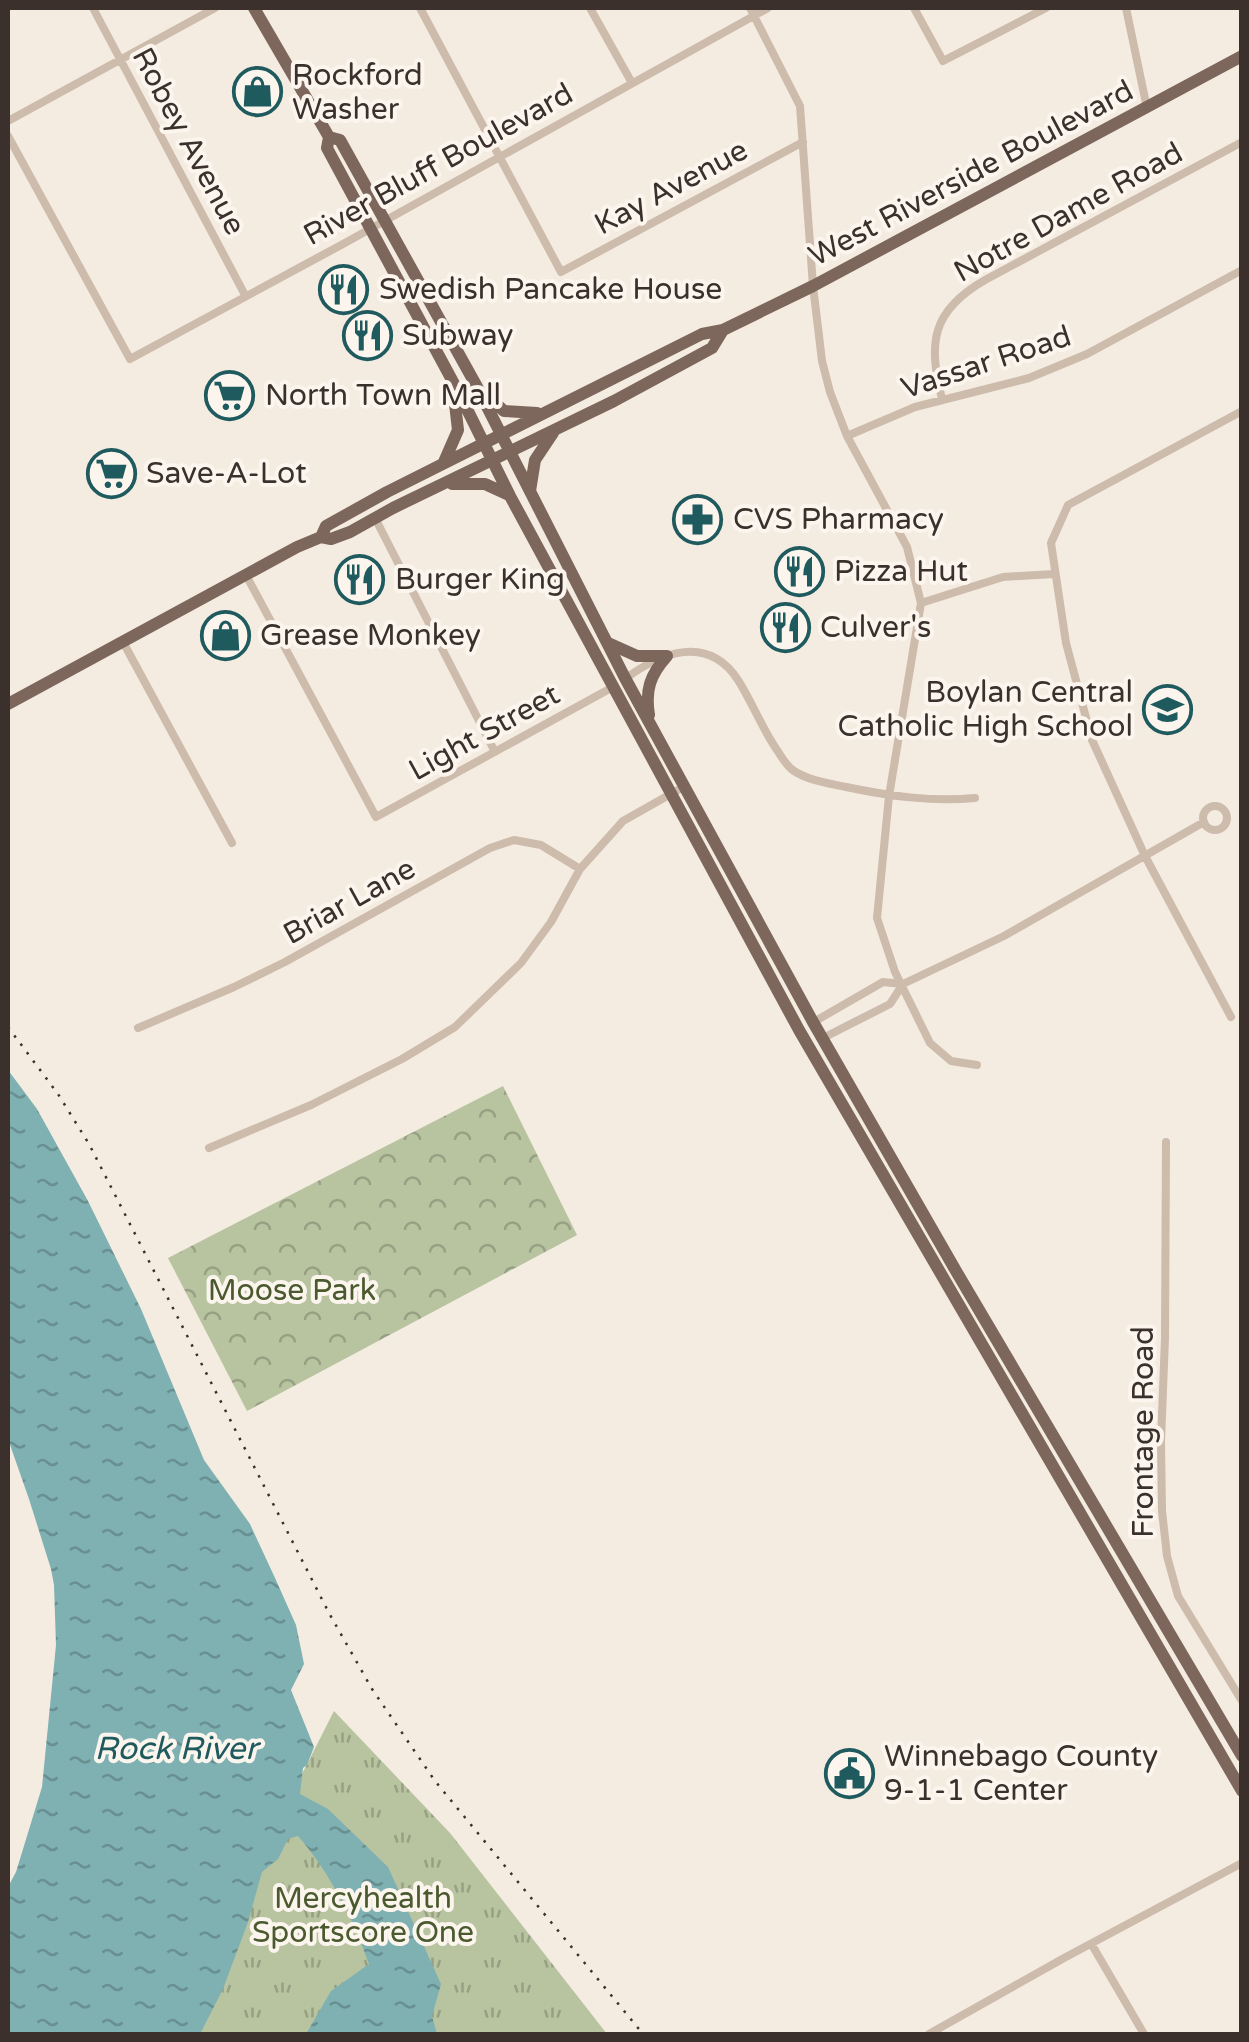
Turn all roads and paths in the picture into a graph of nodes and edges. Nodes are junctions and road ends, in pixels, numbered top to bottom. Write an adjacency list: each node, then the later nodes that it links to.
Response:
1 (93, 8): 12 (street, Robey Avenue)
2 (215, 8): 12 (street)
3 (254, 8): 17 (main road)
4 (420, 8): 20 (street)
5 (590, 8): 13 (street)
6 (768, 8): 10 (street, River Bluff Boulevard)
7 (914, 8): 8 (street)
8 (1046, 8)
9 (1126, 8): 14 (street)
10 (752, 11): 13 (street, River Bluff Boulevard); 18 (street)
11 (1242, 56): 14 (main road, West Riverside Boulevard)
12 (120, 59): 15 (street); 25 (street, Robey Avenue)
13 (632, 82): 20 (street, River Bluff Boulevard)
14 (1147, 108): 24 (main road, West Riverside Boulevard)
15 (8, 121)
16 (8, 136): 25 (street, River Bluff Boulevard)
17 (329, 137): 21 (main road); 22 (main road)
18 (802, 142): 20 (street, Kay Avenue); 24 (street)
19 (1242, 142): 29 (street, Notre Dame Road)
20 (500, 155): 21 (street, River Bluff Boulevard)
21 (384, 219): 22 (street, River Bluff Boulevard); 27 (main road)
22 (368, 228): 25 (street, River Bluff Boulevard); 28 (main road)
23 (1242, 270): 29 (street, Vassar Road)
24 (813, 286): 26 (main road, West Riverside Boulevard); 34 (street)
25 (245, 296)
26 (723, 330): 31 (main road, West Riverside Boulevard); 32 (main road, West Riverside Boulevard)
27 (476, 385): 31 (main road); 33 (main road)
28 (458, 392): 35 (main road); 38 (main road)
29 (942, 398): 34 (street, Vassar Road)
30 (1242, 410): 44 (street)
31 (544, 413): 33 (main road, West Riverside Boulevard)
32 (556, 430): 36 (main road, West Riverside Boulevard); 40 (main road)
33 (502, 435): 35 (main road, West Riverside Boulevard); 36 (main road)
34 (847, 436): 46 (street)
35 (484, 443): 37 (main road); 38 (main road, West Riverside Boulevard)
36 (510, 452): 37 (main road, West Riverside Boulevard); 40 (main road)
37 (492, 460): 39 (main road, West Riverside Boulevard); 41 (main road)
38 (443, 464): 43 (main road, West Riverside Boulevard)
39 (439, 485): 41 (main road); 42 (main road, West Riverside Boulevard)
40 (530, 494): 48 (main road)
41 (510, 496): 50 (main road)
42 (375, 518): 43 (main road, West Riverside Boulevard); 53 (street)
43 (321, 537): 45 (main road, West Riverside Boulevard)
44 (1054, 574): 46 (street); 60 (street)
45 (246, 575): 47 (main road, West Riverside Boulevard); 53 (street, Light Street)
46 (921, 602): 56 (street)
47 (123, 642): 51 (main road, West Riverside Boulevard); 59 (street)
48 (608, 643): 49 (main road); 50 (main road)
49 (668, 656): 50 (street, Light Street); 52 (main road); 56 (street)
50 (620, 682): 52 (main road); 53 (street, Light Street); 55 (main road)
51 (8, 704)
52 (650, 722): 54 (main road)
53 (495, 752)
54 (685, 786): 55 (street); 64 (main road)
55 (671, 796): 61 (street); 66 (main road)
56 (889, 796): 57 (street); 62 (street)
57 (975, 798)
58 (1204, 822): 60 (street)
59 (232, 843)
60 (1145, 856): 62 (street); 63 (street)
61 (580, 869): 65 (street, Briar Lane); 71 (street)
62 (902, 984): 64 (street); 67 (street); 69 (street)
63 (1231, 1017)
64 (813, 1022): 66 (street); 67 (main road)
65 (138, 1028)
66 (799, 1030): 68 (main road)
67 (823, 1038): 68 (street); 73 (main road)
68 (808, 1046): 74 (main road)
69 (977, 1065)
70 (1166, 1142): 72 (street, Frontage Road)
71 (210, 1148)
72 (1242, 1702)
73 (1242, 1756)
74 (1242, 1791)
75 (1242, 1864): 76 (street)
76 (1092, 1945): 77 (street); 78 (street)
77 (928, 2034)
78 (1144, 2034)

